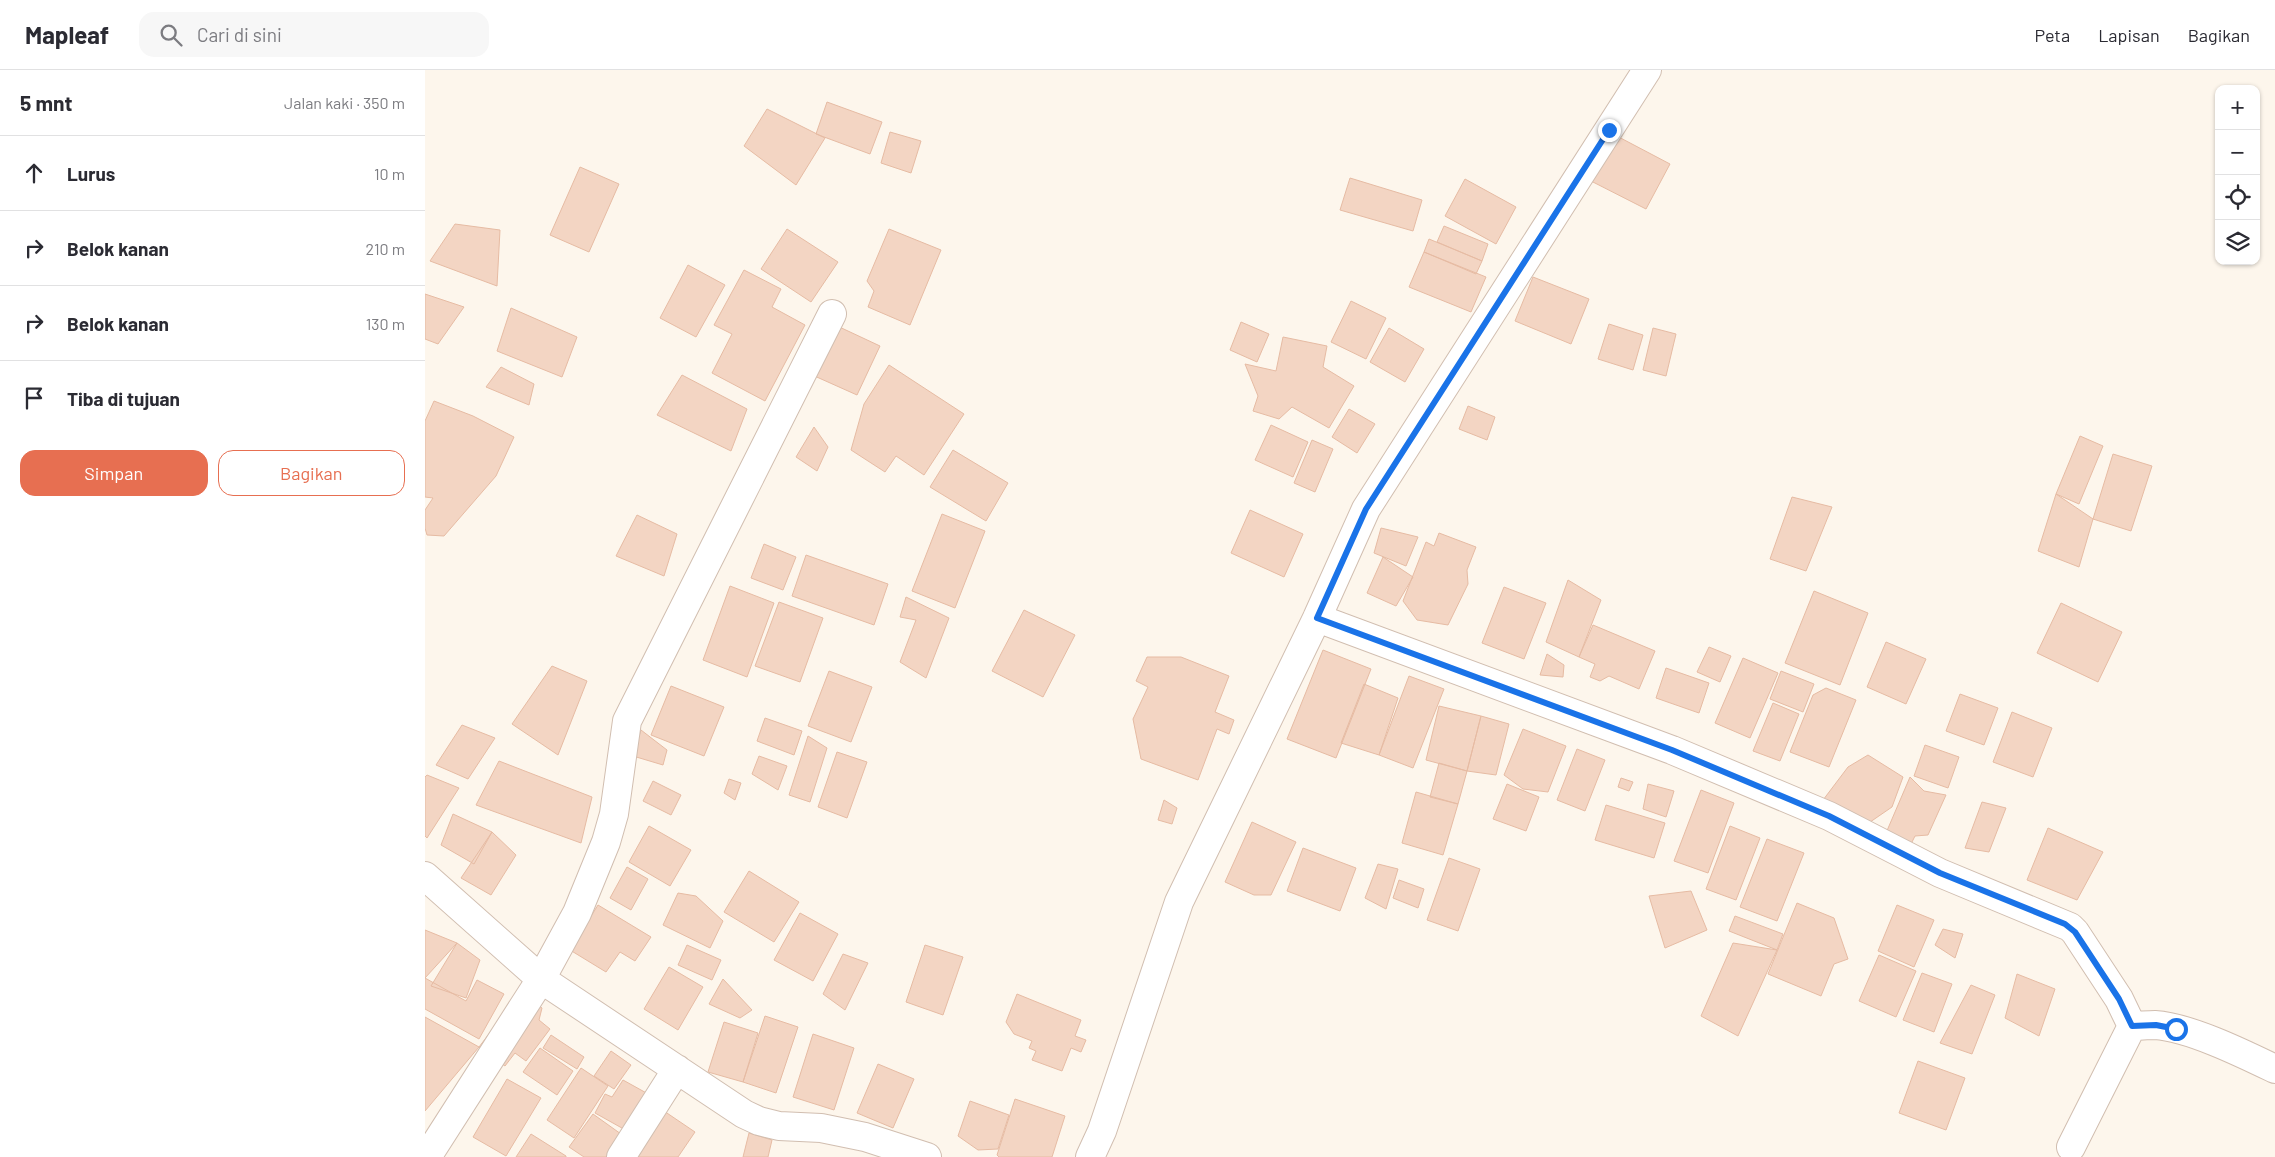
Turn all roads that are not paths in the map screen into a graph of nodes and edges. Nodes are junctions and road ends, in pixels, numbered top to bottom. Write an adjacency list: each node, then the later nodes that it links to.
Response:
1 (1647, 70): 3 (street)
2 (833, 314): 5 (street)
3 (1317, 618): 6 (street); 13 (street)
4 (425, 876): 5 (street)
5 (541, 979): 7 (street); 10 (street)
6 (2132, 1026): 8 (street); 9 (street)
7 (677, 1069): 11 (street); 12 (street)
8 (2275, 1069)
9 (2071, 1146)
10 (427, 1157)
11 (621, 1157)
12 (927, 1157)
13 (1090, 1157)

